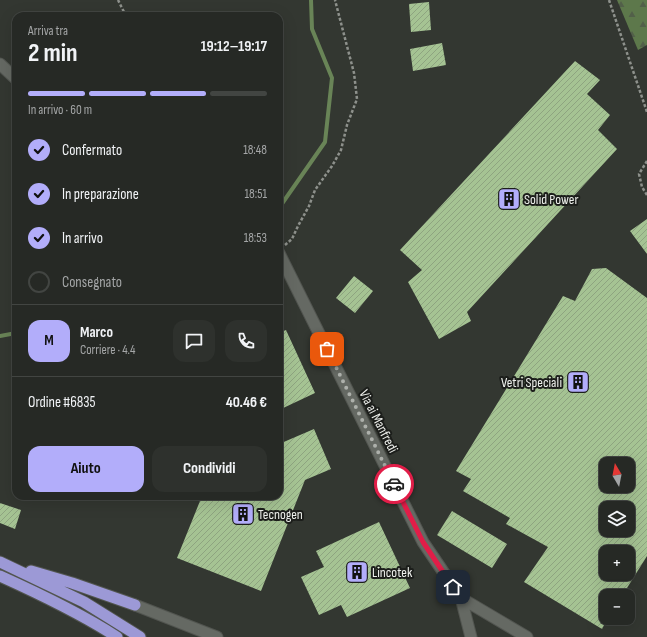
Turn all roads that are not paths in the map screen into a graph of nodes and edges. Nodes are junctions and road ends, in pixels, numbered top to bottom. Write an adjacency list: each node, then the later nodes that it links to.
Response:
1 (0, 64): 2 (street)
2 (12, 75)
3 (283, 254): 6 (street, Via ai Manfredi)
4 (0, 562): 7 (highway); 9 (highway)
5 (0, 576): 8 (highway)
6 (460, 598): 11 (street, Via ai Manfredi); 12 (street, Via ai Manfredi)
7 (135, 605): 10 (street)
8 (117, 637)
9 (140, 637)
10 (218, 637)
11 (471, 637)
12 (527, 637)

